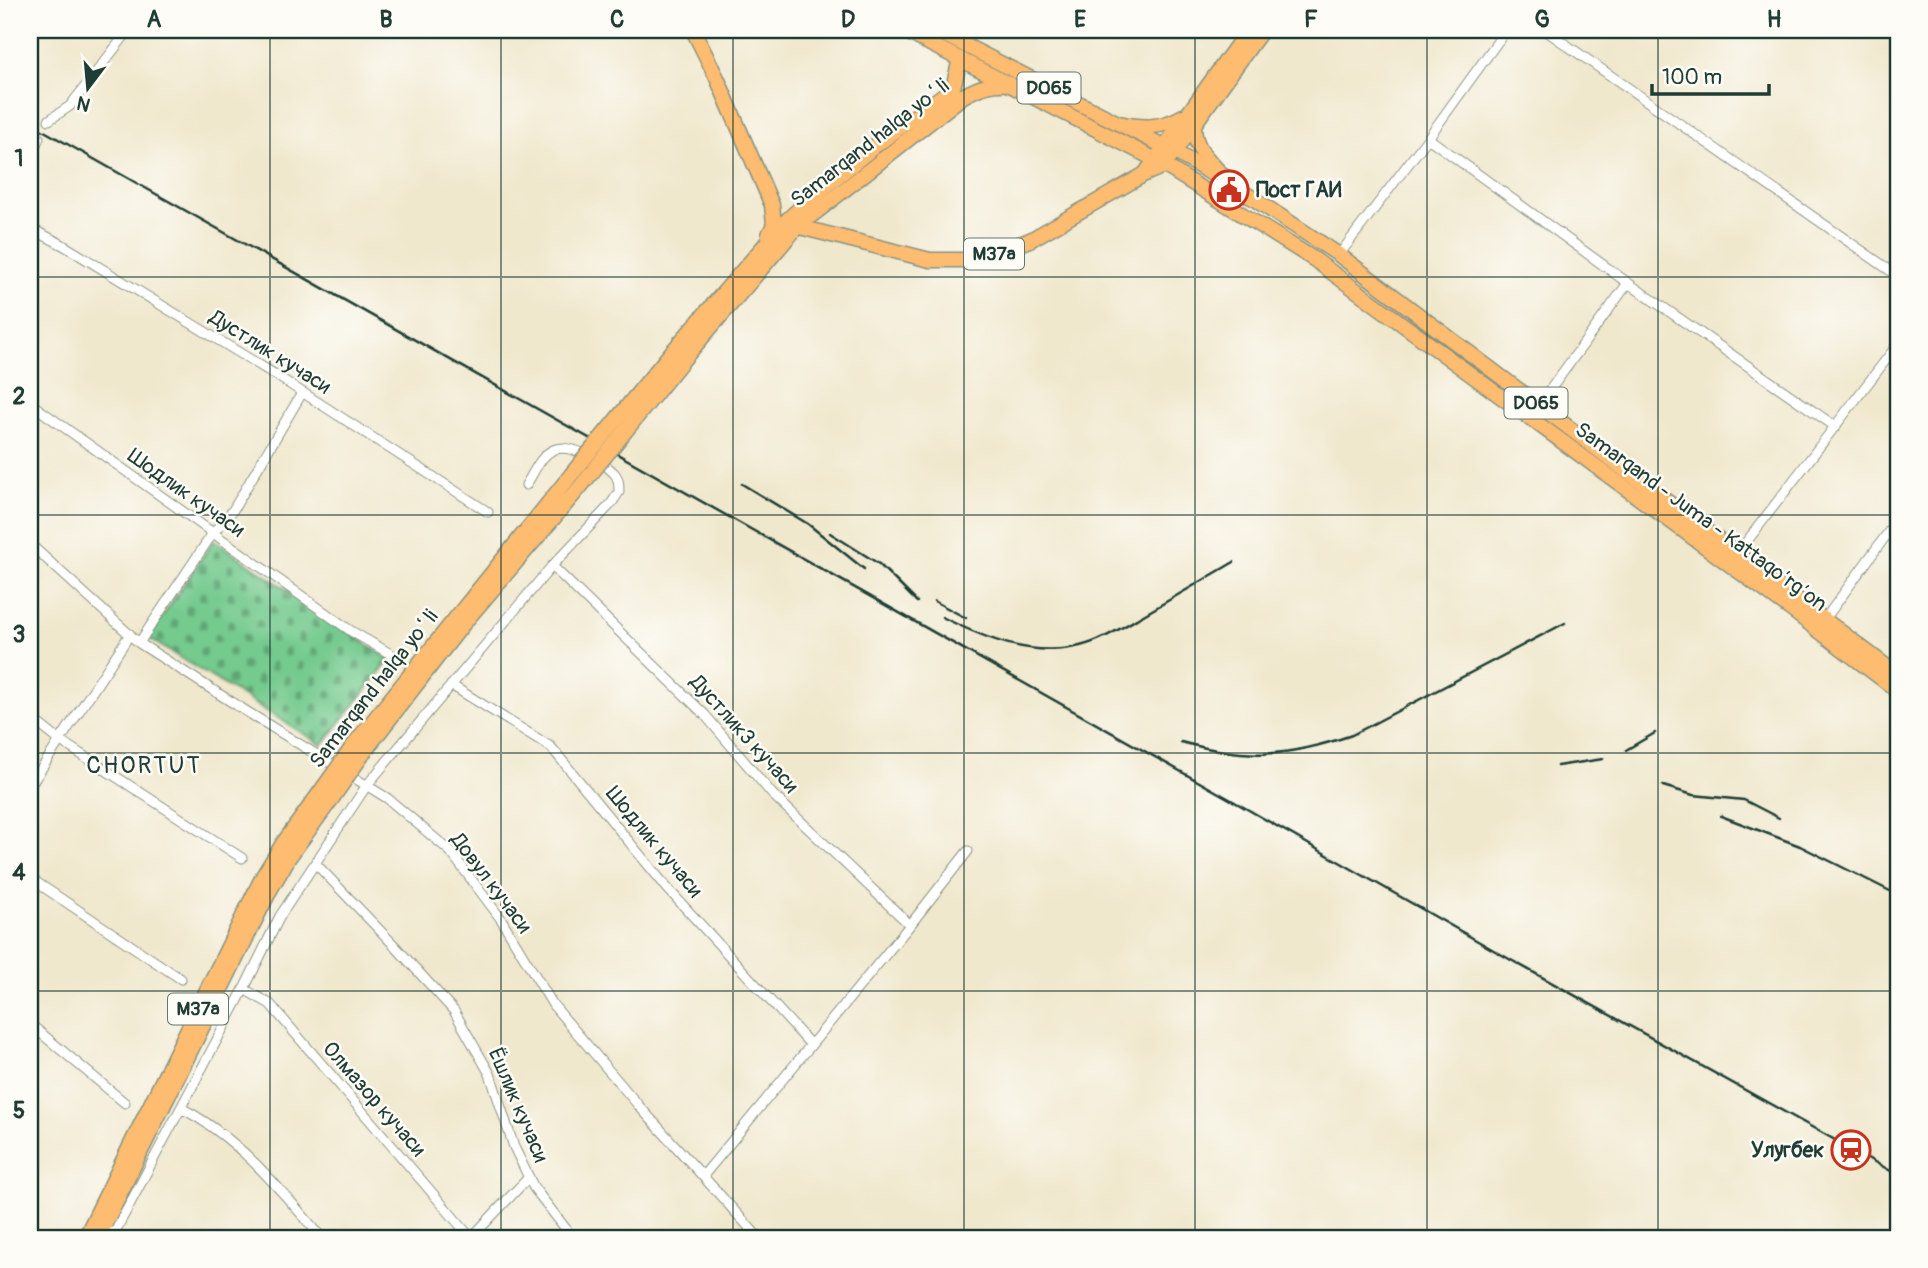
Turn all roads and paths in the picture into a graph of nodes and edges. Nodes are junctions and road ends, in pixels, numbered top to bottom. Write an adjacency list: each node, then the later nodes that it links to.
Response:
1 (130, 30): 12 (street)
2 (693, 30): 24 (main road, M37a)
3 (904, 30): 9 (main road, Samarqand - Juma - Kattaqo‘rg‘on / D065)
4 (935, 30): 13 (main road, Samarqand - Juma - Kattaqo‘rg‘on / D065)
5 (1248, 30): 11 (main road)
6 (1262, 30): 11 (main road)
7 (1506, 30): 15 (street)
8 (1545, 30): 26 (street)
9 (960, 58): 10 (main road, Samarqand - Juma - Kattaqo‘rg‘on / D065); 20 (main road, Samarqand halqa yoʻli / M37a)
10 (1009, 85): 18 (main road, Samarqand - Juma - Kattaqo‘rg‘on / D065); 20 (main road, Samarqand halqa yoʻli / M37a)
11 (1191, 117): 13 (main road); 16 (main road); 19 (main road)
12 (49, 120)
13 (1119, 123): 16 (main road, Samarqand - Juma - Kattaqo‘rg‘on / D065)
14 (39, 138): 17 (street)
15 (1428, 138): 25 (street); 27 (street)
16 (1169, 149): 18 (main road); 19 (main road, Samarqand - Juma - Kattaqo‘rg‘on / D065)
17 (30, 157)
18 (1159, 163): 22 (main road, Samarqand halqa yoʻli / M37a); 49 (main road, Samarqand - Juma - Kattaqo‘rg‘on / D065)
19 (1234, 187): 25 (main road, Samarqand - Juma - Kattaqo‘rg‘on / D065)
20 (790, 225): 22 (main road, Samarqand halqa yoʻli); 23 (main road, Samarqand halqa yoʻli / M37a); 24 (main road, Samarqand halqa yoʻli / M37a)
21 (30, 228): 30 (street, Дустлик кучаси)
22 (826, 235): 23 (main road)
23 (783, 242): 29 (main road, Samarqand halqa yoʻli / M37a)
24 (758, 254): 29 (main road, Samarqand halqa yoʻli / M37a)
25 (1339, 255): 32 (main road, Samarqand - Juma - Kattaqo‘rg‘on / D065)
26 (1898, 276)
27 (1628, 283): 32 (street); 33 (street)
28 (1898, 344): 33 (street)
29 (677, 357): 54 (main road, Samarqand halqa yoʻli / M37a, bridge)
30 (302, 393): 35 (street, Дустлик кучаси); 37 (street)
31 (30, 403): 37 (street, Шодлик кучаси)
32 (1539, 405): 41 (main road, Samarqand - Juma - Kattaqo‘rg‘on / D065)
33 (1836, 427): 41 (street)
34 (526, 485): 42 (street)
35 (488, 512)
36 (1898, 519): 38 (street)
37 (213, 533): 45 (street); 46 (street, Шодлик кучаси)
38 (1888, 533): 39 (street); 43 (street)
39 (1898, 541)
40 (30, 544): 44 (street, Довул кучаси)
41 (1738, 553): 43 (main road, Samarqand - Juma - Kattaqo‘rg‘on / D065)
42 (552, 566): 48 (street); 59 (street, Дустлик3 кучаси)
43 (1825, 619): 47 (main road, Samarqand - Juma - Kattaqo‘rg‘on / D065)
44 (130, 634): 45 (street, Довул кучаси); 51 (street)
45 (139, 643): 52 (street, Довул кучаси)
46 (394, 656)
47 (1898, 675)
48 (451, 685): 52 (street); 63 (street, Шодлик кучаси)
49 (1898, 691)
50 (30, 717): 51 (street)
51 (59, 740): 53 (street); 56 (street)
52 (367, 785): 57 (street); 66 (street, Довул кучаси)
53 (30, 786)
54 (329, 792): 68 (main road, Samarqand halqa yoʻli / M37a); 69 (main road, Samarqand halqa yoʻli / M37a)
55 (968, 851): 59 (street)
56 (242, 858)
57 (315, 863): 61 (street); 67 (street, Ёшлик кучаси)
58 (30, 878): 60 (street)
59 (910, 926): 63 (street)
60 (181, 979)
61 (244, 989): 65 (street); 71 (street, Олмазор кучаси)
62 (30, 1024): 64 (street)
63 (811, 1045): 66 (street)
64 (125, 1103)
65 (181, 1108): 68 (street); 70 (street)
66 (702, 1176): 73 (street, Довул кучаси)
67 (529, 1177): 71 (street); 72 (street, Ёшлик кучаси)
68 (99, 1236)
69 (85, 1238)
70 (322, 1238)
71 (471, 1238)
72 (573, 1238)
73 (759, 1238)

